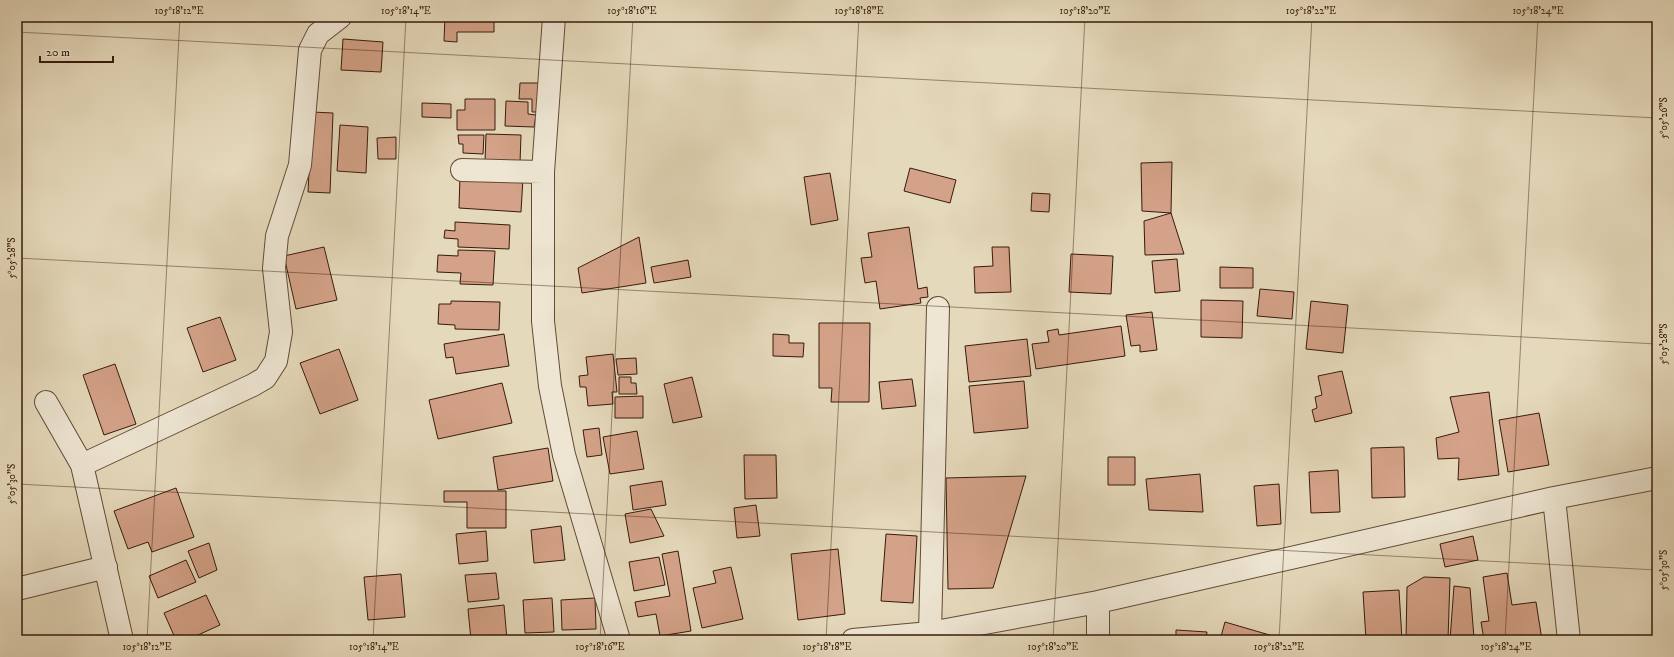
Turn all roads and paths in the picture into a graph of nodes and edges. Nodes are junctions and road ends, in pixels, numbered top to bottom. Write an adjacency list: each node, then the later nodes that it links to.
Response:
1 (340, 17): 7 (street)
2 (554, 17): 4 (street)
3 (462, 170): 4 (street)
4 (543, 172): 15 (street)
5 (938, 308): 13 (street)
6 (46, 402): 7 (street)
7 (82, 466): 10 (street)
8 (1657, 478): 9 (street)
9 (1554, 498): 12 (street); 18 (street)
10 (106, 567): 11 (street); 14 (street)
11 (17, 589)
12 (1098, 602): 13 (street); 17 (street)
13 (930, 633): 16 (street)
14 (122, 640)
15 (619, 640)
16 (853, 640)
17 (1098, 640)
18 (1569, 640)

